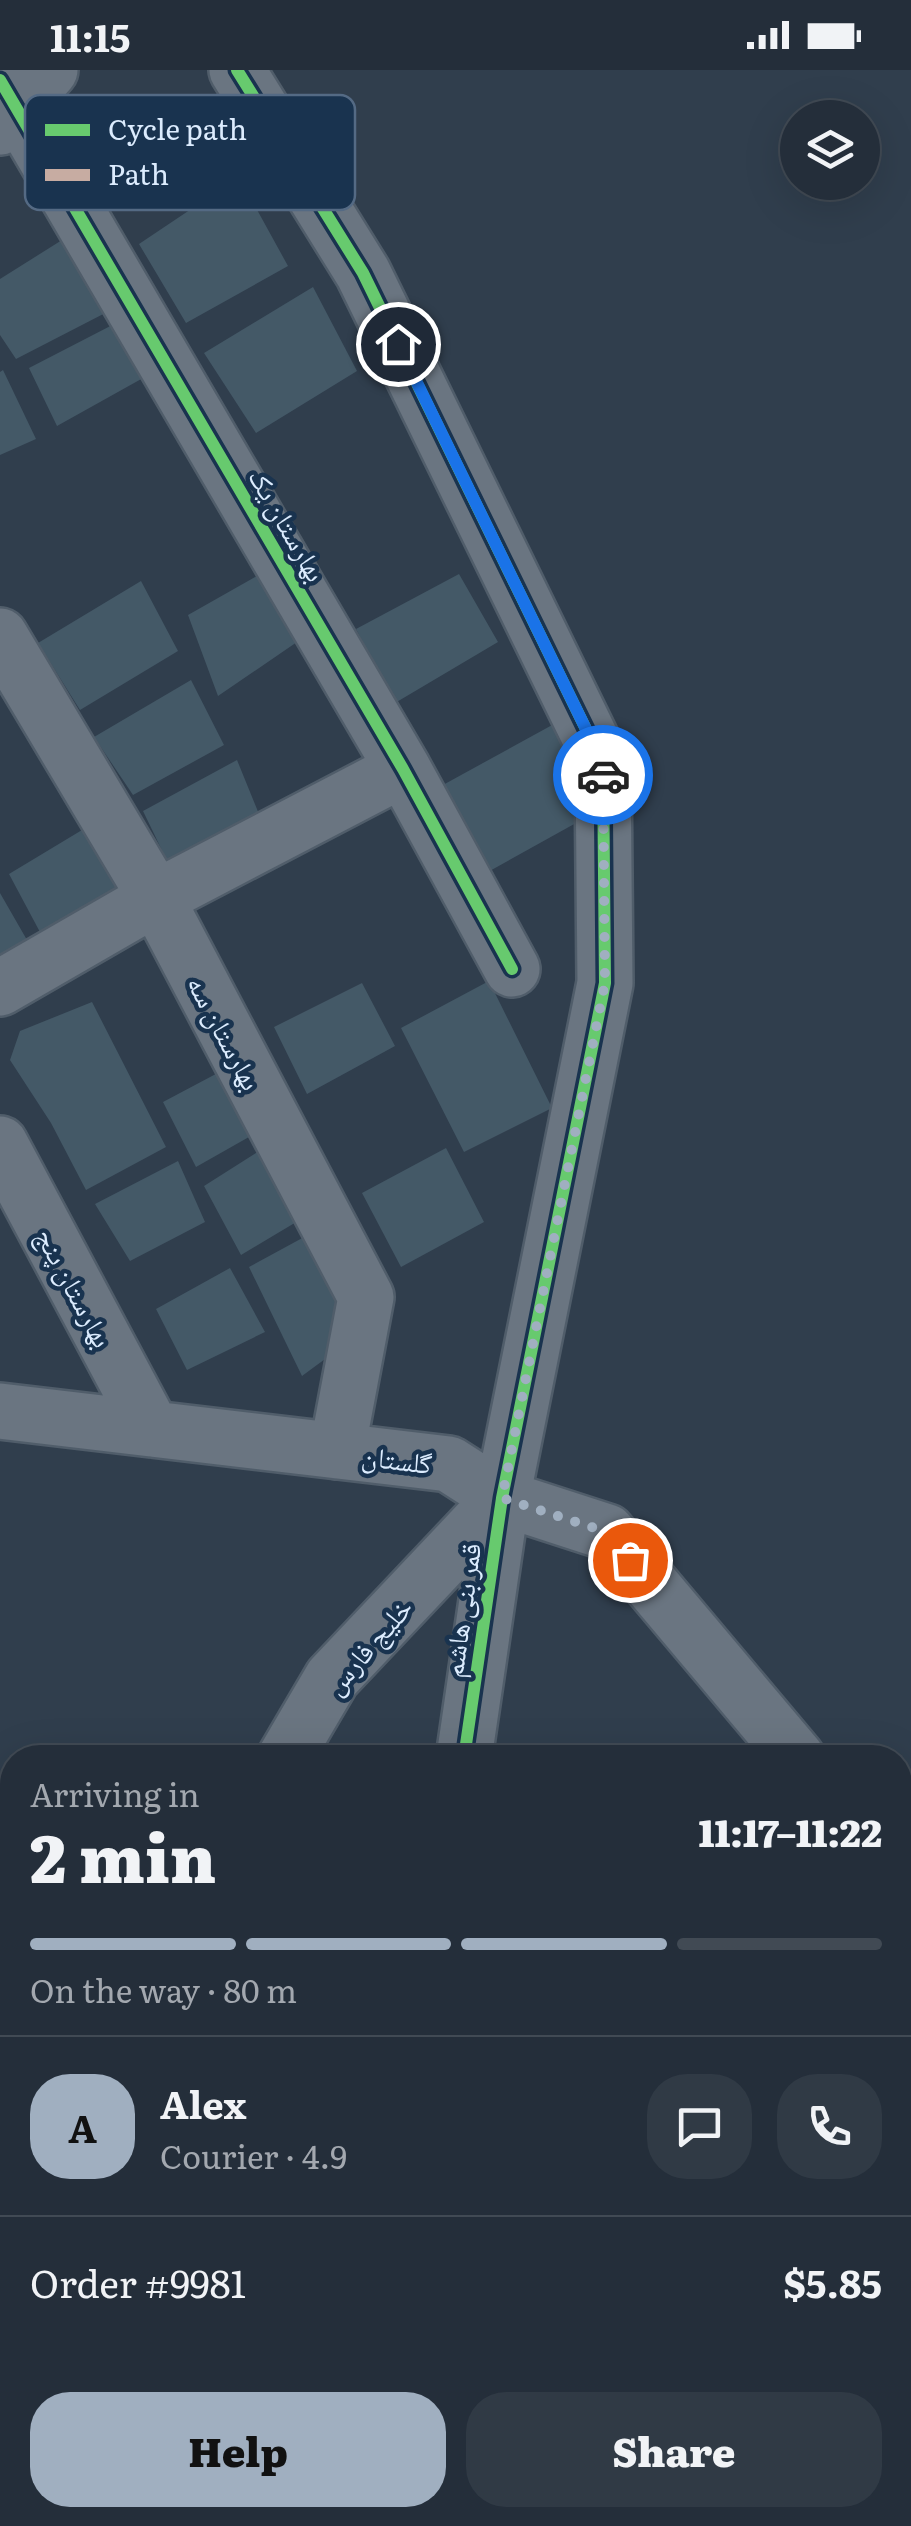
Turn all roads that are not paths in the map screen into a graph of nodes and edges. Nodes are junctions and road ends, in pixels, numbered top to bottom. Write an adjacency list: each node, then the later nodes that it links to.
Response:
1 (238, 70): 2 (street, قمر بنی هاشم)
2 (253, 95)
3 (82, 210): 6 (street, بهارستان یک)
4 (324, 210): 14 (street, قمر بنی هاشم)
5 (0, 636): 7 (street, بهارستان سه)
6 (403, 770): 7 (street); 8 (street, بهارستان یک)
7 (156, 898): 9 (street); 13 (street, بهارستان سه)
8 (512, 969)
9 (0, 988)
10 (0, 1144): 12 (street, بهارستان پنج)
11 (0, 1411): 12 (street, گلستان)
12 (152, 1429): 13 (street, گلستان)
13 (337, 1451): 14 (street, گلستان)
14 (502, 1498): 15 (street, خلیج فارس); 16 (street, قمر بنی هاشم); 17 (street, گلستان)
15 (292, 1745)
16 (466, 1745)
17 (786, 1745)

